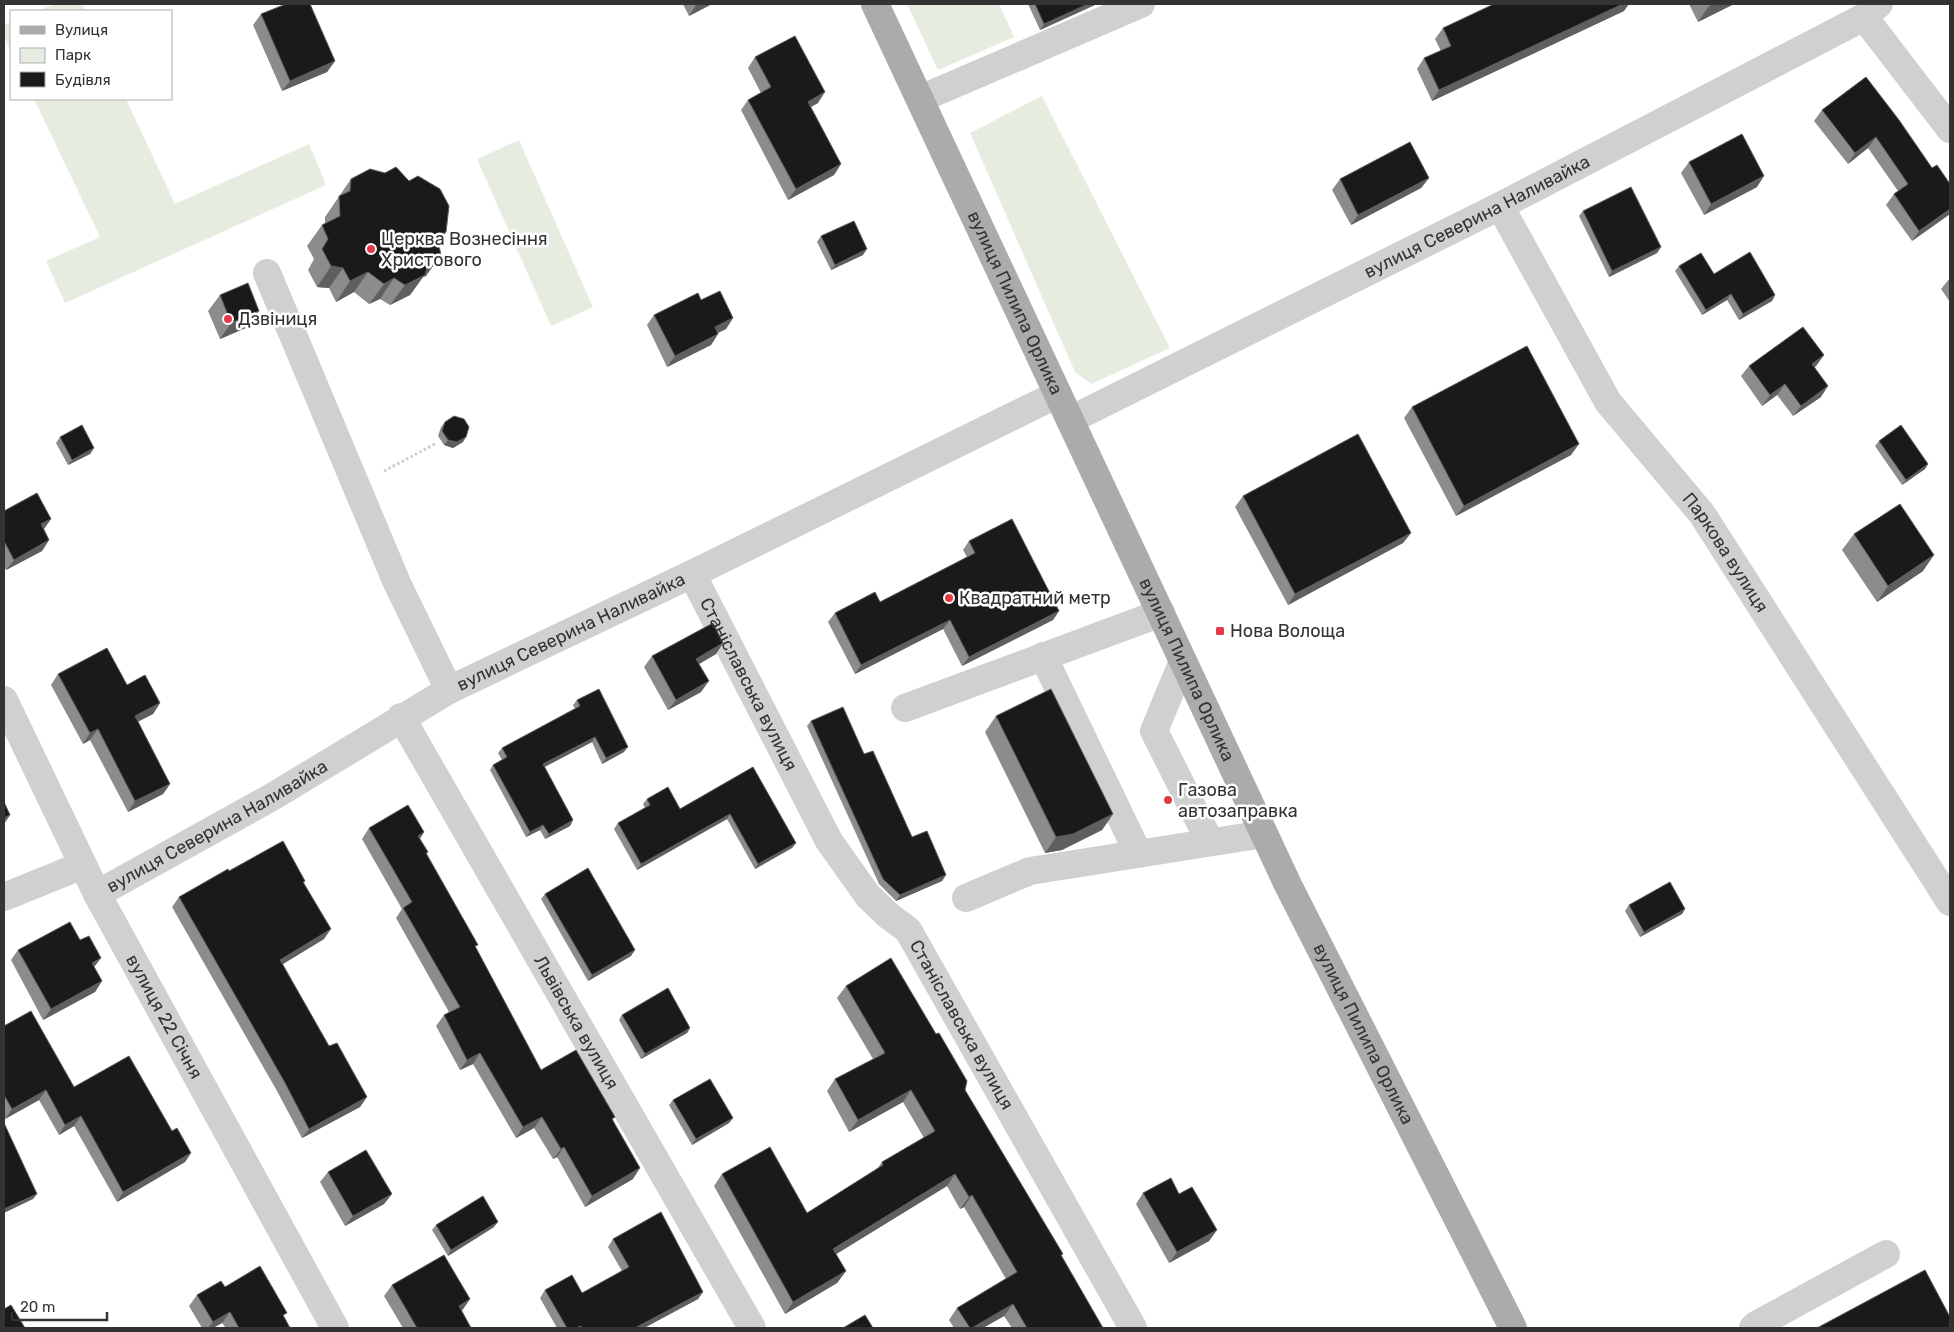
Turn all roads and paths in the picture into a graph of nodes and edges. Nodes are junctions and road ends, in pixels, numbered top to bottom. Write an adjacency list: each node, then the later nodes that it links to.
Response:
1 (875, 4): 4 (main road, вулиця Пилипа Орлика)
2 (1141, 4): 4 (street)
3 (1871, 10): 5 (street); 6 (street, вулиця Северина Наливайка)
4 (920, 99): 8 (main road, вулиця Пилипа Орлика)
5 (1950, 129)
6 (1500, 206): 9 (street, вулиця Северина Наливайка); 27 (street, Паркова вулиця)
7 (266, 273): 11 (street)
8 (1058, 394): 9 (main road, вулиця Пилипа Орлика); 12 (street, вулиця Северина Наливайка)
9 (1070, 420): 13 (main road, вулиця Пилипа Орлика)
10 (435, 444): 11 (path)
11 (356, 486): 16 (street)
12 (692, 574): 16 (street, вулиця Северина Наливайка); 31 (street, Станіславська вулиця)
13 (1160, 613): 14 (street); 15 (main road, вулиця Пилипа Орлика)
14 (1043, 656): 18 (street); 22 (street)
15 (1183, 661): 20 (main road, вулиця Пилипа Орлика); 21 (street)
16 (448, 690): 19 (street, вулиця Северина Наливайка)
17 (4, 700): 23 (street, вулиця 22 Січня)
18 (905, 708)
19 (401, 718): 24 (street, вулиця Северина Наливайка); 30 (street, Львівська вулиця)
20 (1264, 834): 21 (street); 32 (main road, вулиця Пилипа Орлика)
21 (1210, 842): 22 (street)
22 (1138, 853): 26 (street)
23 (83, 865): 24 (street, вулиця 22 Січня); 25 (street, вулиця Северина Наливайка)
24 (97, 894): 29 (street, вулиця 22 Січня)
25 (4, 897)
26 (966, 898)
27 (1950, 902)
28 (1886, 1254): 33 (street)
29 (336, 1328)
30 (752, 1328)
31 (1132, 1328)
32 (1513, 1328)
33 (1752, 1328)

